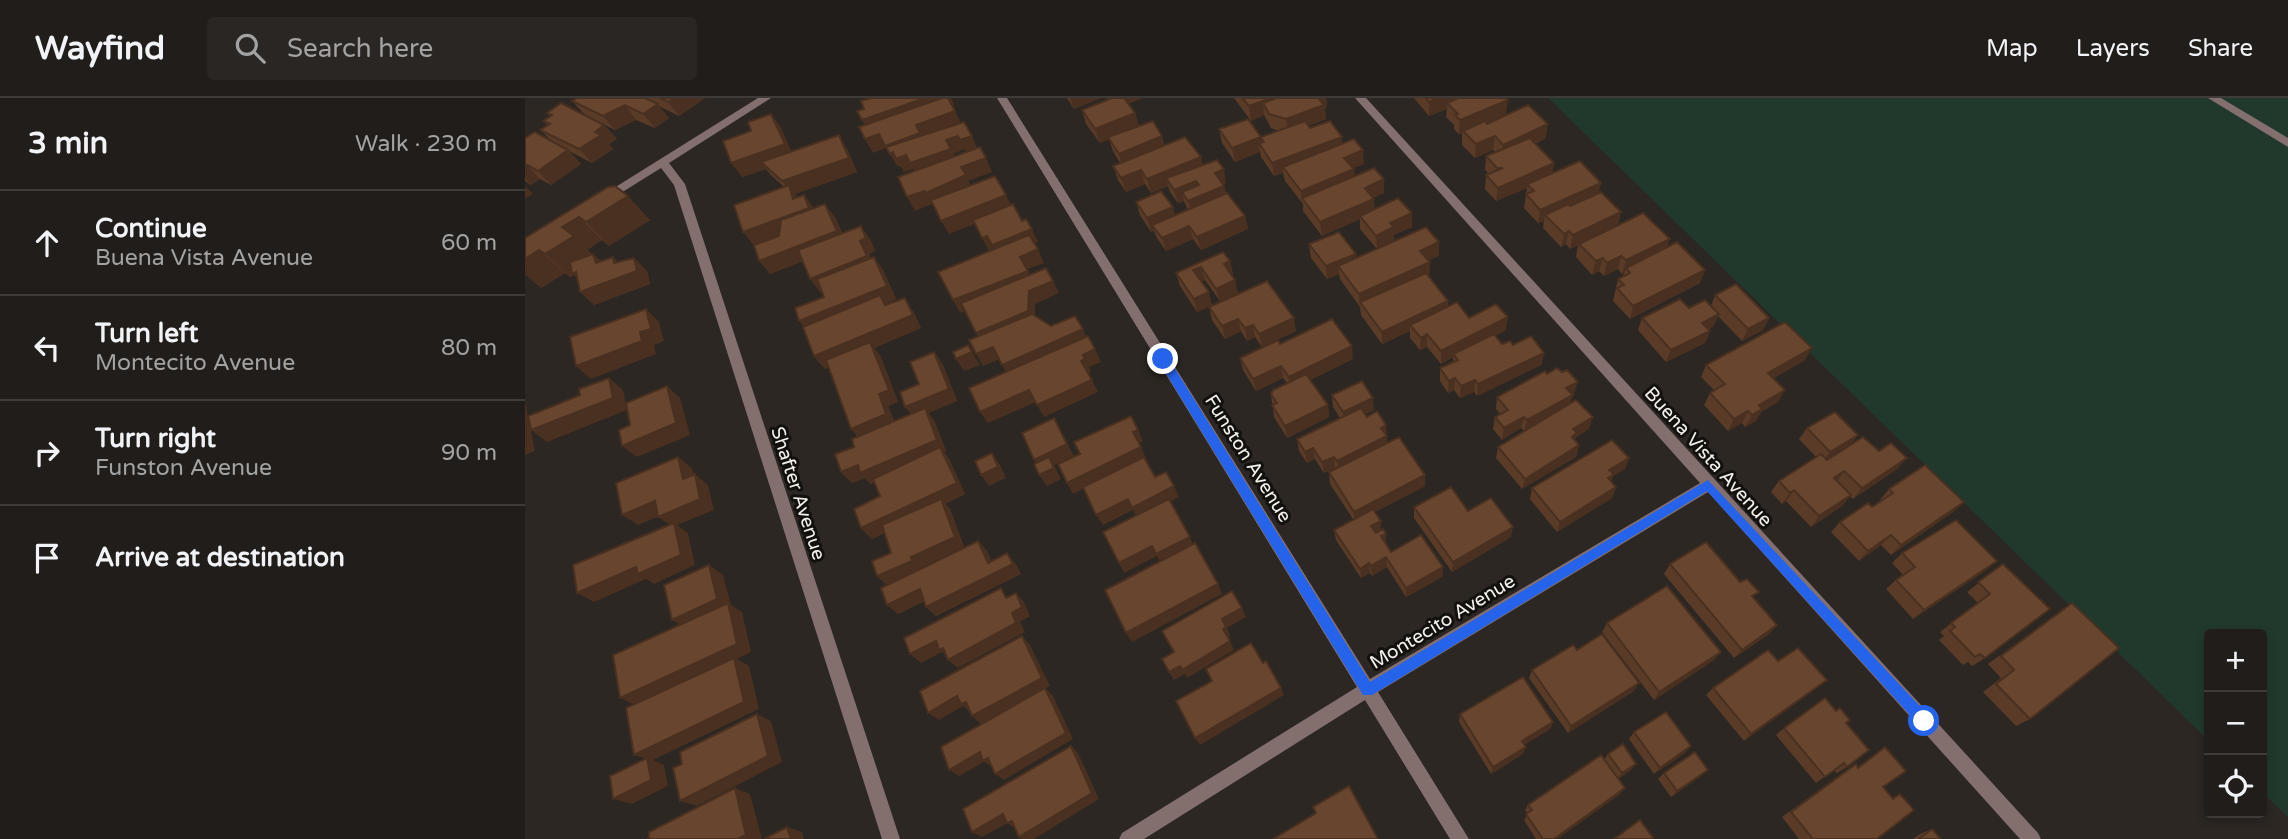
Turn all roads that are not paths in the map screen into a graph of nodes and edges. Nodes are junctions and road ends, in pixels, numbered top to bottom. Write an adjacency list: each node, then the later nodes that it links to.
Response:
1 (766, 98): 6 (street)
2 (1002, 98): 9 (street, Funston Avenue)
3 (1360, 98): 8 (street, Buena Vista Avenue)
4 (2213, 98): 5 (street)
5 (2288, 143)
6 (663, 163): 7 (street); 10 (street, Shafter Avenue)
7 (594, 204)
8 (1708, 485): 9 (street, Montecito Avenue); 13 (street, Buena Vista Avenue)
9 (1367, 690): 11 (street, Montecito Avenue); 12 (street, Funston Avenue)
10 (891, 839)
11 (1128, 839)
12 (1460, 839)
13 (2032, 839)

